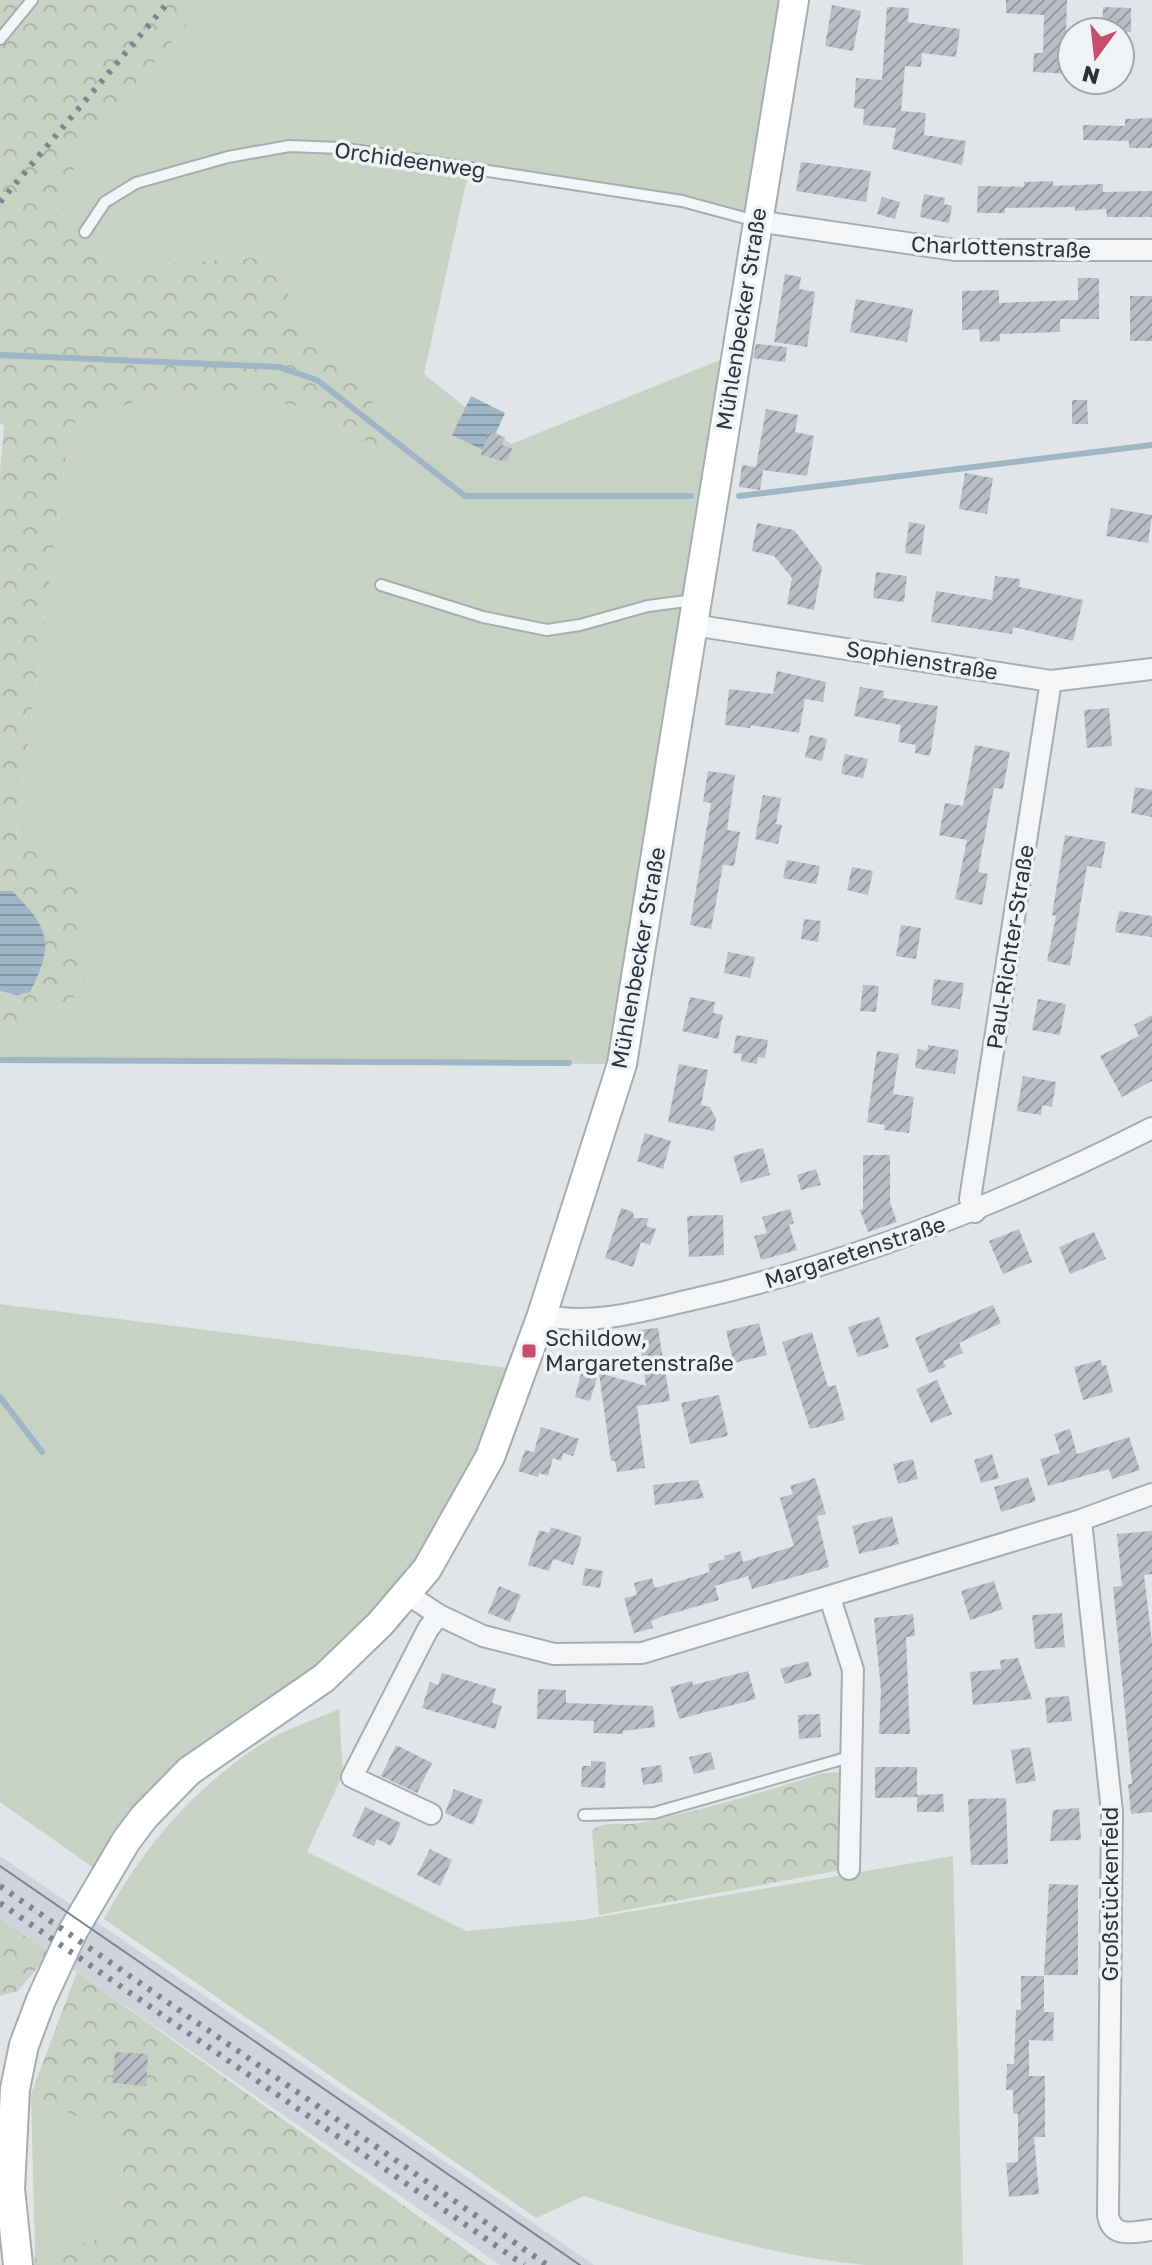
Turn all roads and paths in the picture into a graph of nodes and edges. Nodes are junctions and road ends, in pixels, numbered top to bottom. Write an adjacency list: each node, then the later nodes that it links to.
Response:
1 (32, 0): 3 (lane)
2 (794, 0): 4 (main road, Mühlenbecker Straße)
3 (0, 39)
4 (756, 221): 5 (lane, Orchideenweg); 6 (street, Charlottenstraße); 8 (main road, Mühlenbecker Straße)
5 (85, 232)
6 (1152, 250)
7 (381, 585): 8 (lane)
8 (696, 612): 10 (street, Sophienstraße); 13 (main road, Mühlenbecker Straße)
9 (1152, 669): 10 (street, Sophienstraße)
10 (1051, 681): 12 (street, Paul-Richter-Straße)
11 (1152, 1128): 12 (street, Margaretenstraße)
12 (975, 1212): 13 (street, Margaretenstraße)
13 (542, 1315): 16 (main road, Mühlenbecker Straße)
14 (1152, 1494): 15 (street)
15 (1081, 1520): 17 (street); 24 (street, Großstückenfeld)
16 (407, 1594): 18 (street); 23 (main road, Mühlenbecker Straße)
17 (830, 1598): 18 (street); 19 (street)
18 (439, 1615): 20 (street)
19 (853, 1756): 21 (lane); 22 (street)
20 (431, 1814)
21 (584, 1815)
22 (849, 1869)
23 (6, 2112): 25 (main road, Mühlenbecker Straße)
24 (1152, 2230)
25 (18, 2265)

